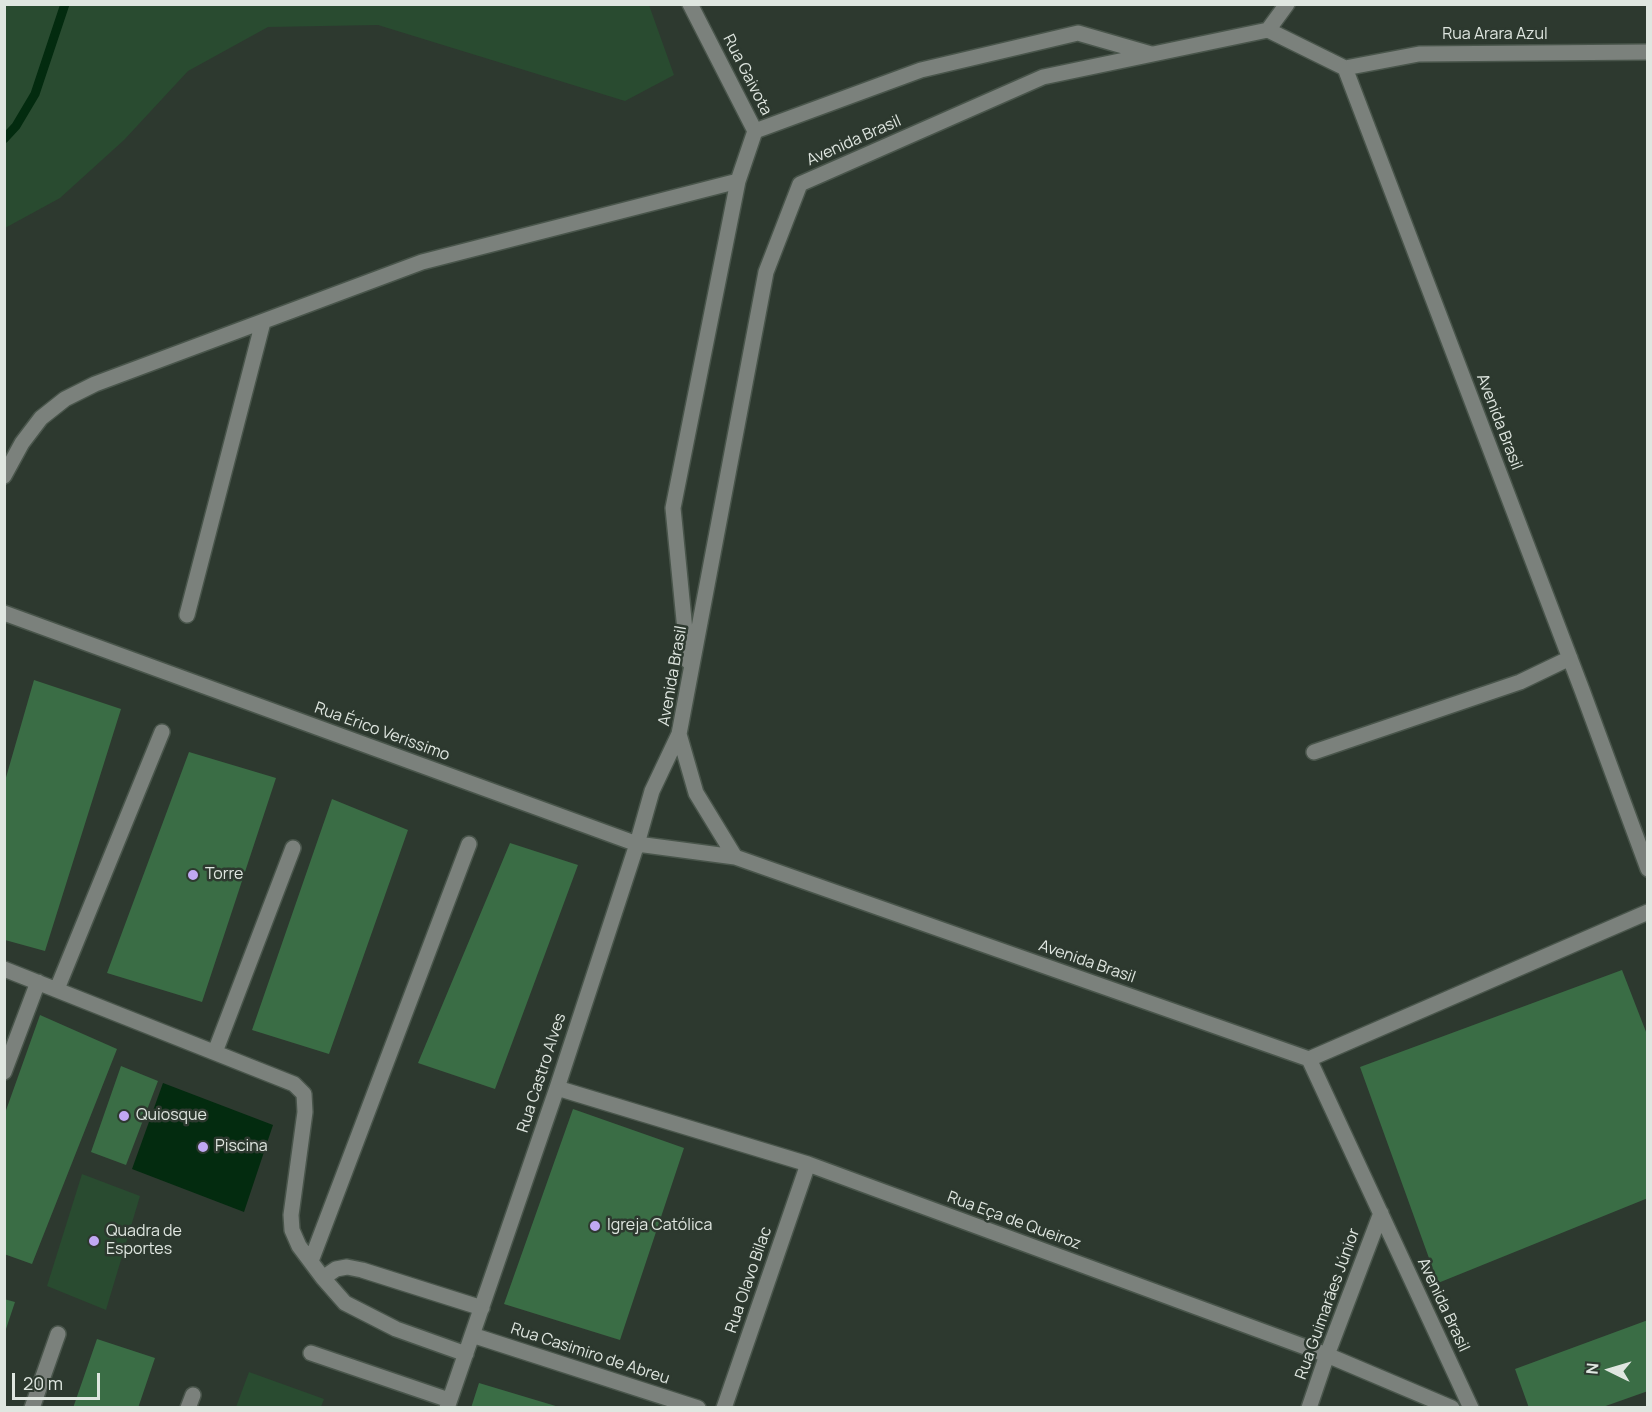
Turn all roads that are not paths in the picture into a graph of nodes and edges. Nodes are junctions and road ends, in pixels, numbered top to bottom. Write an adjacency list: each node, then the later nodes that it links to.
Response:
1 (690, 4): 7 (street, Rua Gaivota)
2 (1287, 4): 3 (street)
3 (1268, 30): 5 (street, Avenida Brasil); 6 (street)
4 (1647, 52): 6 (street, Rua Arara Azul)
5 (1154, 54): 7 (street); 14 (street, Avenida Brasil)
6 (1345, 68): 13 (street, Avenida Brasil)
7 (755, 131): 8 (street)
8 (738, 181): 9 (street); 14 (street)
9 (263, 322): 10 (street); 12 (street)
10 (4, 476)
11 (4, 613): 19 (street, Rua Érico Verissimo)
12 (187, 615)
13 (1570, 658): 17 (street); 22 (street, Avenida Brasil)
14 (690, 677): 16 (street, Avenida Brasil)
15 (162, 732): 26 (street)
16 (679, 734): 19 (street); 21 (street, Avenida Brasil)
17 (1314, 752)
18 (469, 844): 33 (street)
19 (637, 844): 21 (street); 30 (street, Rua Castro Alves)
20 (293, 848): 27 (street)
21 (735, 857): 28 (street, Avenida Brasil)
22 (1647, 869)
23 (1647, 912): 28 (street)
24 (4, 969): 25 (street)
25 (38, 982): 26 (street); 29 (street)
26 (57, 989): 27 (street)
27 (215, 1052): 33 (street)
28 (1309, 1059): 32 (street, Avenida Brasil)
29 (4, 1072)
30 (557, 1088): 31 (street, Rua Eça de Queiroz); 35 (street, Rua Castro Alves)
31 (808, 1164): 40 (street, Rua Eça de Queiroz); 44 (street, Rua Olavo Bilac)
32 (1381, 1213): 40 (street, Rua Guimarães Júnior); 47 (street, Avenida Brasil)
33 (311, 1261): 34 (street)
34 (323, 1278): 35 (street); 39 (street)
35 (482, 1308): 37 (street, Rua Castro Alves)
36 (58, 1334): 42 (street)
37 (472, 1335): 39 (street, Rua Castro Alves); 43 (street, Rua Casimiro de Abreu)
38 (311, 1353): 41 (street)
39 (466, 1354): 41 (street, Rua Castro Alves)
40 (1327, 1355): 45 (street, Rua Guimarães Júnior); 46 (street, Rua Eça de Queiroz)
41 (448, 1404)
42 (32, 1407)
43 (698, 1407)
44 (724, 1407)
45 (1309, 1407)
46 (1452, 1407)
47 (1471, 1407)

